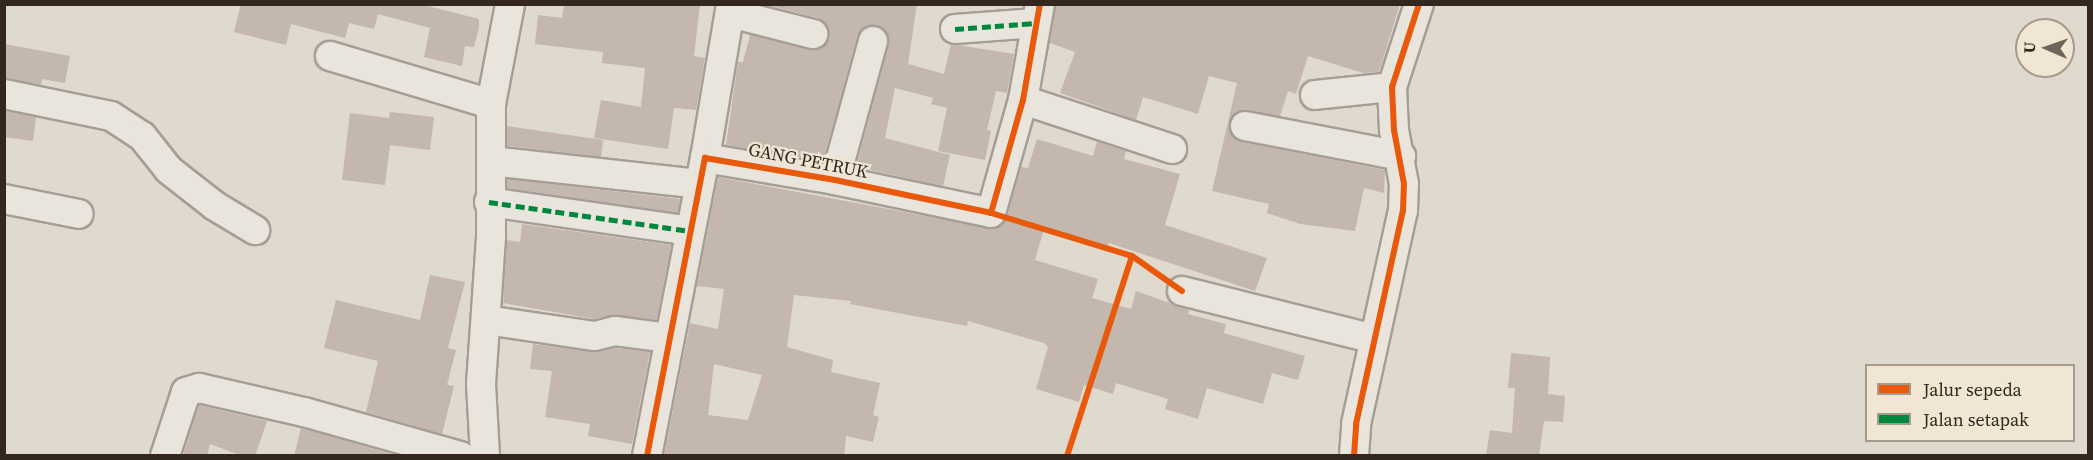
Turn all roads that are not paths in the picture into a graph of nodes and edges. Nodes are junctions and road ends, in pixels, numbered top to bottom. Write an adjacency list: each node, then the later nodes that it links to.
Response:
1 (510, 4): 13 (street)
2 (1419, 4): 9 (street)
3 (730, 9): 6 (street); 18 (street)
4 (1038, 14): 5 (street); 12 (street, GANG PETRUK)
5 (955, 29)
6 (813, 34)
7 (873, 41): 19 (street)
8 (330, 56): 13 (street)
9 (1392, 87): 11 (street); 16 (street)
10 (4, 94): 23 (street)
11 (1315, 95)
12 (1023, 100): 15 (street); 19 (street, GANG PETRUK)
13 (491, 104): 17 (street)
14 (1245, 126): 16 (street)
15 (1172, 149)
16 (1401, 156): 28 (street)
17 (491, 161): 18 (street, GANG PETRUK); 21 (street)
18 (702, 171): 19 (street, GANG PETRUK); 24 (street)
19 (835, 180)
20 (4, 199): 22 (street)
21 (489, 202): 24 (street); 26 (street)
22 (79, 214)
23 (255, 230)
24 (690, 231): 27 (street)
25 (1182, 291): 28 (street)
26 (486, 321): 27 (street); 31 (street)
27 (668, 338): 32 (street)
28 (1374, 339): 33 (street)
29 (165, 456): 30 (street)
30 (461, 456)
31 (485, 456)
32 (647, 456)
33 (1354, 456)

